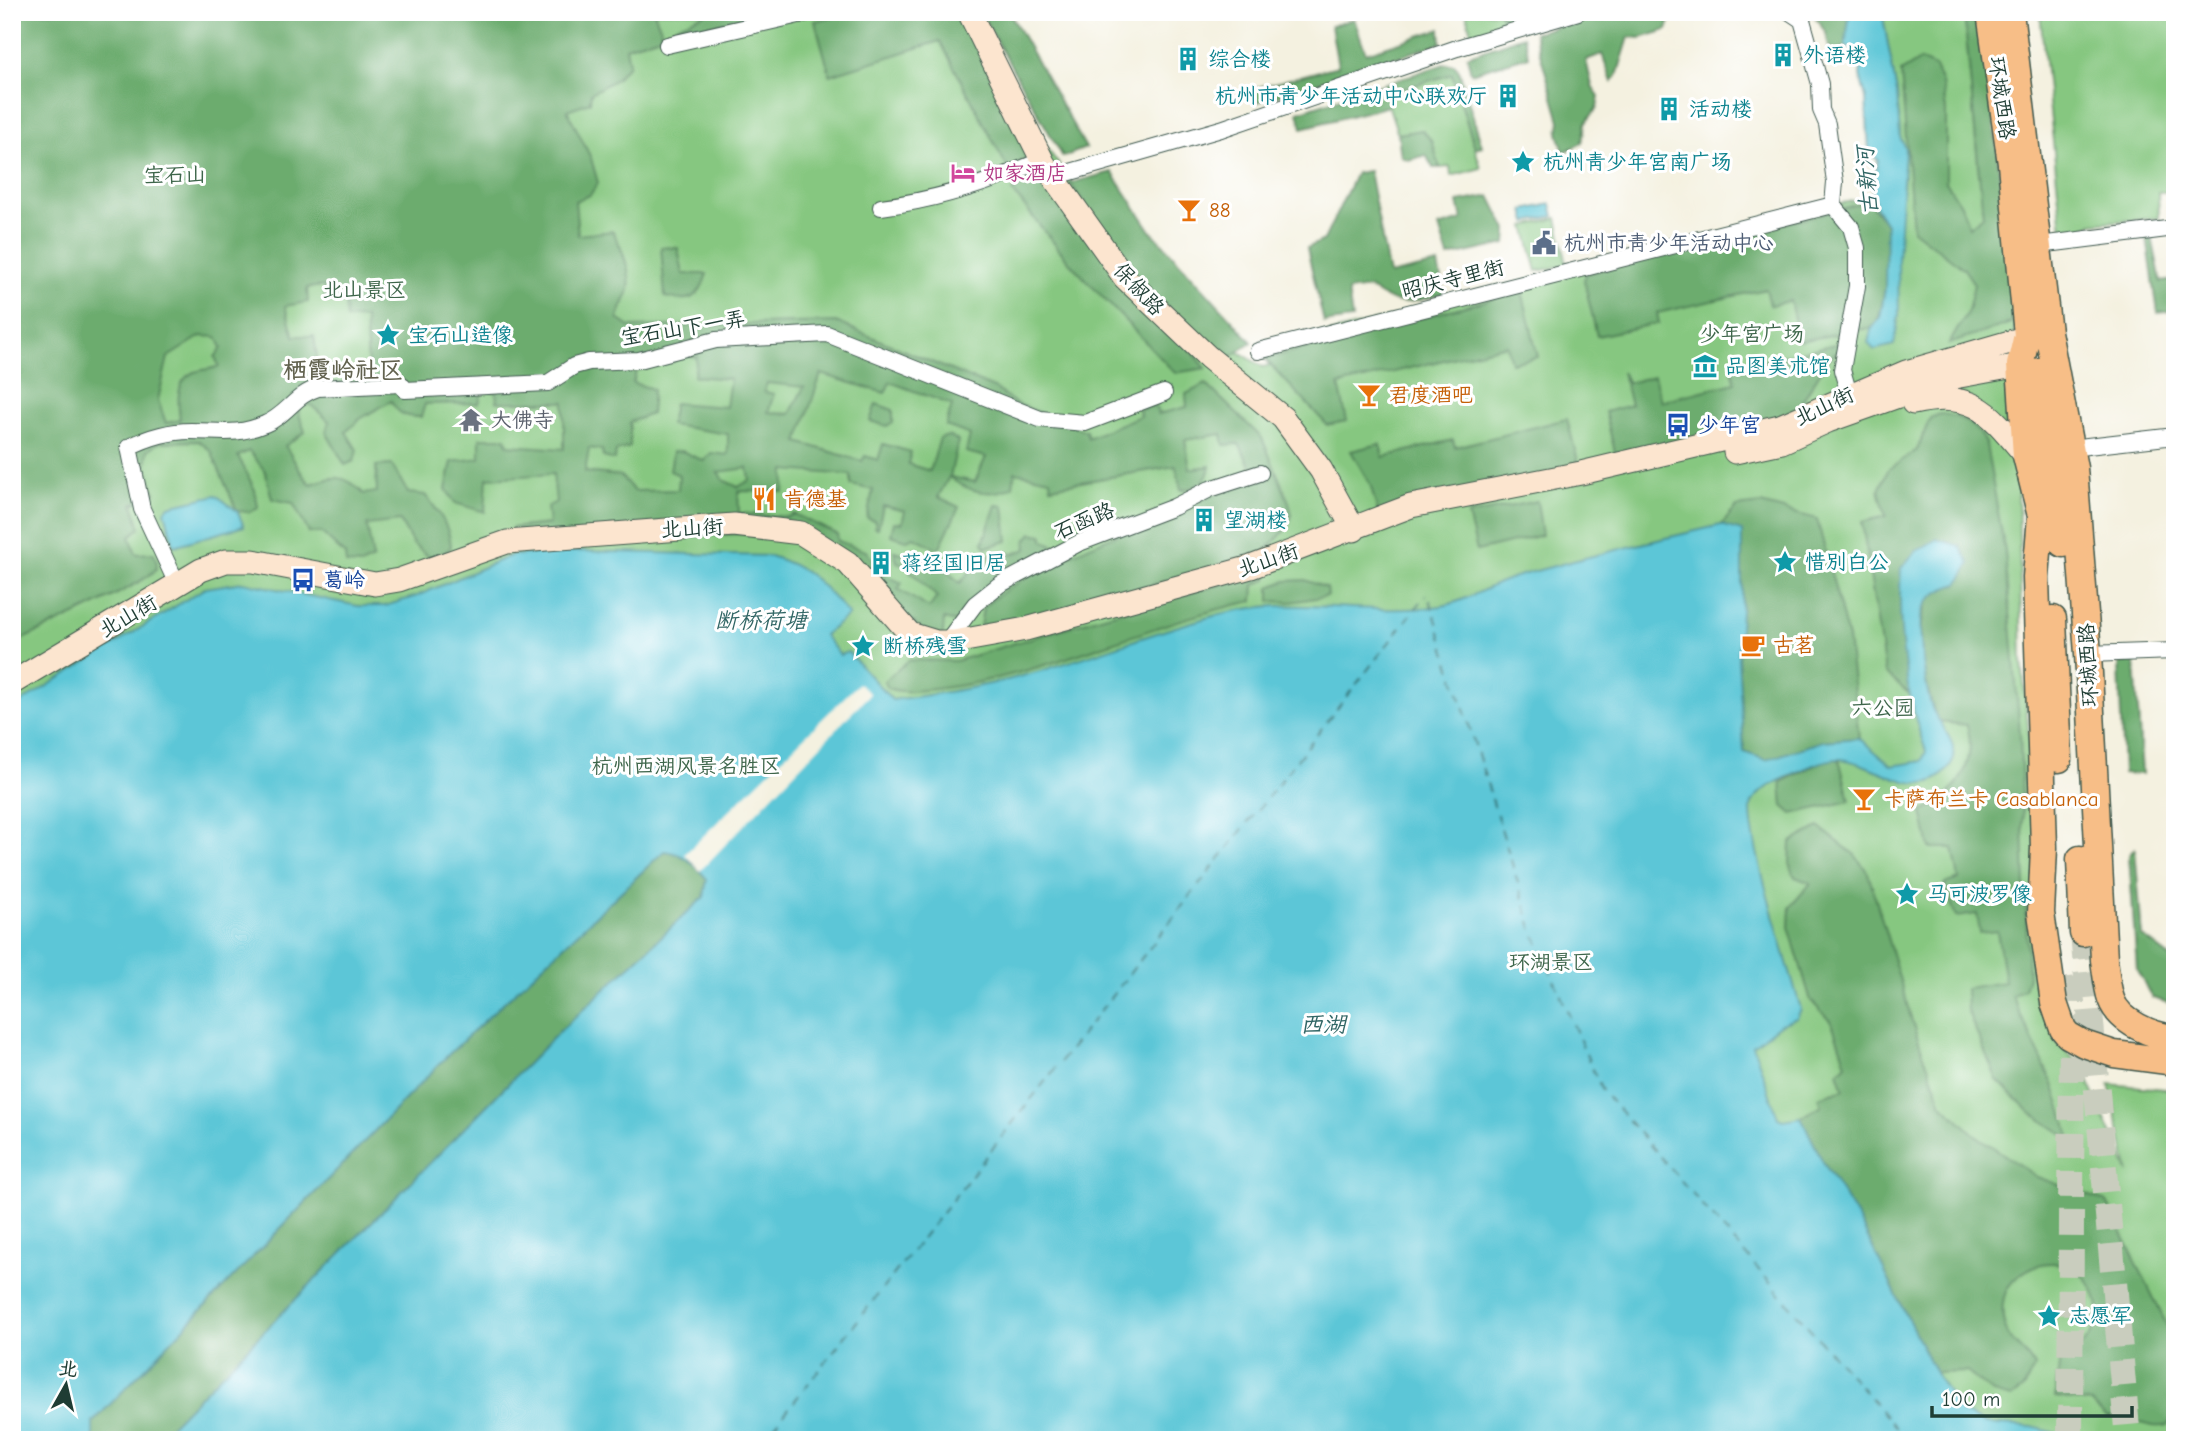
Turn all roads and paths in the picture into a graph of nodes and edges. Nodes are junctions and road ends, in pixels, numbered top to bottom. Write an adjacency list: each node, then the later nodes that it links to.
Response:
1 (812, 12): 7 (street)
2 (969, 12): 8 (main road, 保俶路)
3 (1578, 12): 8 (street)
4 (1790, 12): 9 (street)
5 (1990, 12): 13 (main road, 环城西路)
6 (2010, 12): 12 (main road, 环城西路)
7 (667, 44)
8 (1047, 168): 10 (street); 24 (main road, 保俶路)
9 (1833, 205): 14 (street, 昭庆寺里街); 17 (street)
10 (881, 207)
11 (2175, 228): 12 (street)
12 (2039, 245): 13 (main road, 环城西路)
13 (2038, 333): 15 (main road, 环城西路); 17 (main road, 北山街); 20 (main road, 环城西路); 23 (main road, 环城西路)
14 (1258, 351)
15 (2020, 365): 18 (main road, 北山街); 21 (main road, 环城西路)
16 (1164, 393): 25 (street, 宝石山下一弄)
17 (1849, 394): 24 (main road, 北山街)
18 (1828, 421): 21 (main road); 24 (main road, 北山街)
19 (2175, 436): 20 (street)
20 (2070, 448): 28 (main road, 环城西路)
21 (2026, 456): 23 (main road, 环城西路)
22 (1260, 473): 26 (street, 石函路)
23 (2041, 516): 31 (main road, 环城西路)
24 (1354, 530): 26 (main road, 北山街)
25 (178, 586): 26 (main road, 北山街); 29 (main road, 北山街)
26 (954, 642)
27 (2175, 651): 28 (street)
28 (2088, 654): 30 (main road, 环城西路)
29 (12, 683)
30 (2175, 1038)
31 (2175, 1062)

